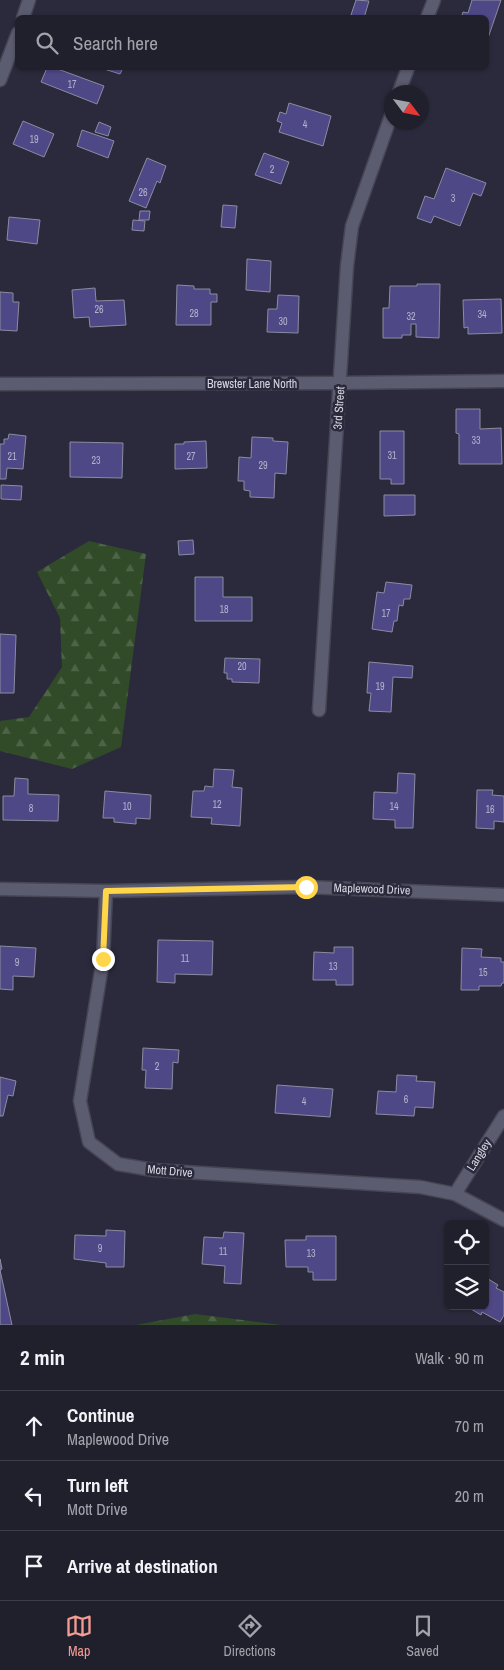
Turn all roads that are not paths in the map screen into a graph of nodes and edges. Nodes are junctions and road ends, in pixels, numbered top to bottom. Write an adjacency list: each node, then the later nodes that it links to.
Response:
1 (29, 0): 3 (street)
2 (434, 0): 4 (street)
3 (24, 15)
4 (428, 15)
5 (15, 41): 7 (street)
6 (407, 70): 8 (street)
7 (0, 80)
8 (402, 85)
9 (386, 130): 12 (street, 3rd Street)
10 (504, 381): 12 (street, Brewster Lane North)
11 (0, 384): 12 (street, Brewster Lane North)
12 (340, 384): 13 (street, 3rd Street)
13 (319, 710)
14 (0, 889): 15 (street, Maplewood Drive)
15 (106, 891): 16 (street, Maplewood Drive); 18 (street, Mott Drive)
16 (504, 895)
17 (504, 1116): 18 (street, Langley)
18 (455, 1194): 19 (street, Mott Drive)
19 (504, 1220)

